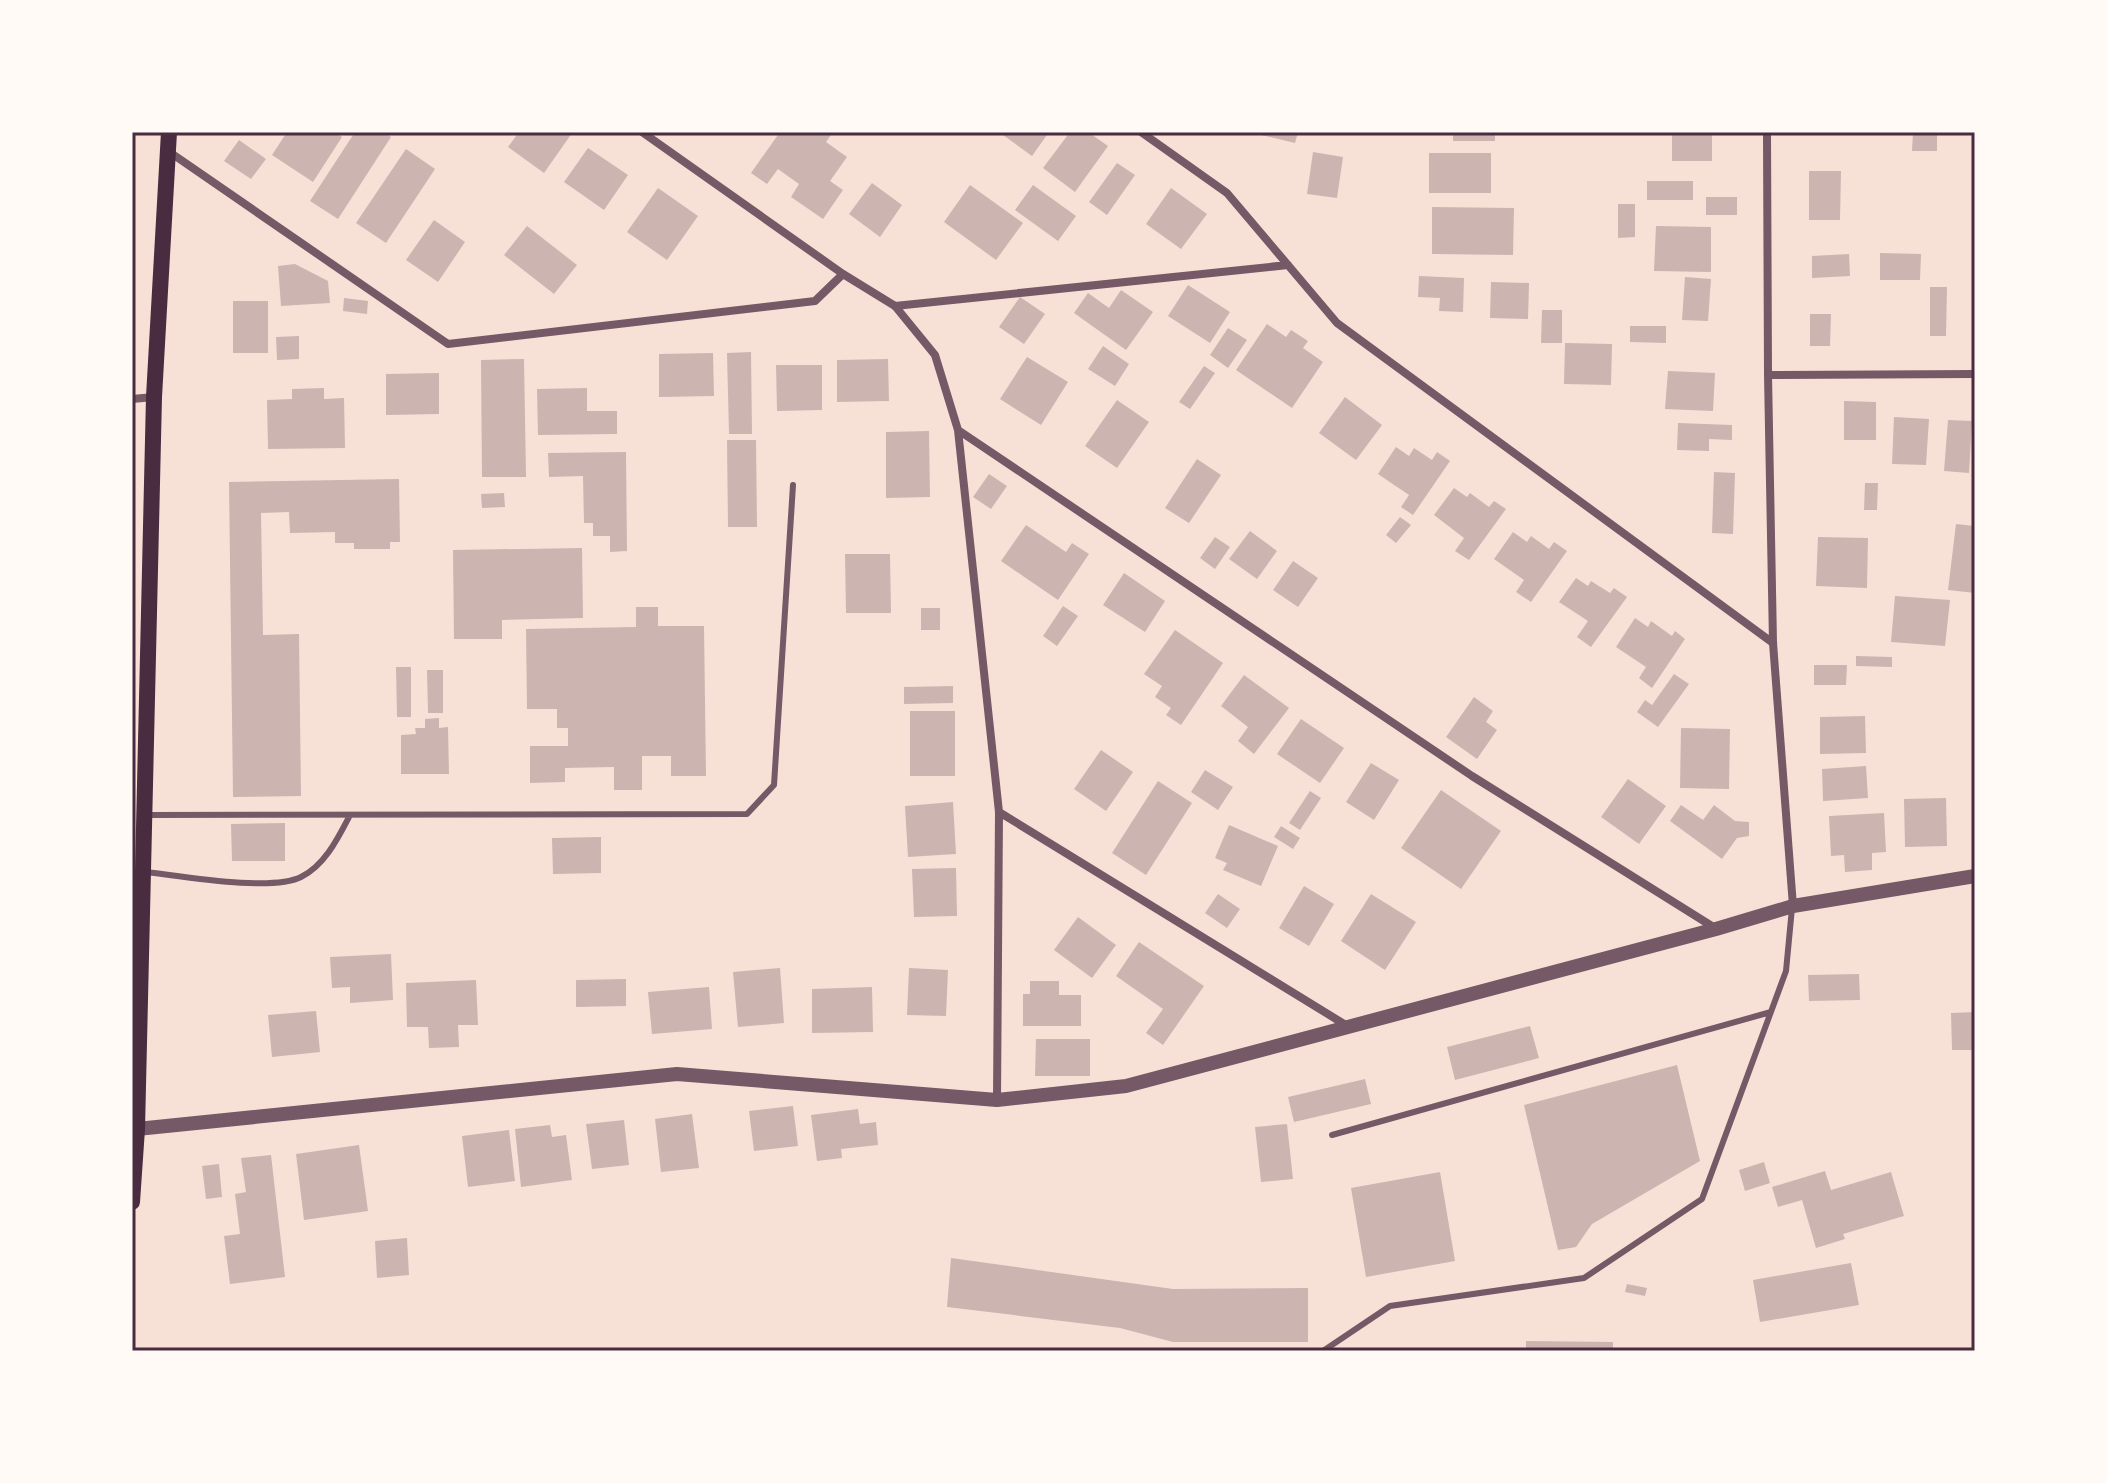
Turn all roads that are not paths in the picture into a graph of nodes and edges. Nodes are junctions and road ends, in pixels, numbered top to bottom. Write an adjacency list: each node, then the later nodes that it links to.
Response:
1 (169, 132): 5 (main road)
2 (642, 132): 7 (street)
3 (1141, 132): 6 (street)
4 (1767, 132): 10 (street)
5 (168, 150): 7 (street); 11 (main road)
6 (1288, 265): 8 (street); 15 (street)
7 (843, 274): 8 (street)
8 (895, 306): 13 (street)
9 (1975, 374): 10 (street)
10 (1768, 375): 15 (street)
11 (154, 397): 12 (street); 17 (main road)
12 (132, 399)
13 (958, 430): 16 (street); 22 (street)
14 (793, 485): 18 (lane)
15 (1773, 643): 21 (street)
16 (999, 812): 25 (street); 26 (street)
17 (144, 815): 18 (lane); 19 (main road)
18 (350, 815): 19 (lane)
19 (143, 871): 23 (main road)
20 (1975, 876): 21 (street)
21 (1793, 906): 22 (street); 24 (lane)
22 (1716, 929): 25 (street)
23 (137, 942): 27 (main road)
24 (1771, 1012): 28 (lane); 30 (lane)
25 (1350, 1027): 26 (street)
26 (997, 1100): 27 (street)
27 (137, 1129): 29 (main road)
28 (1332, 1135)
29 (132, 1202)
30 (1323, 1351)

